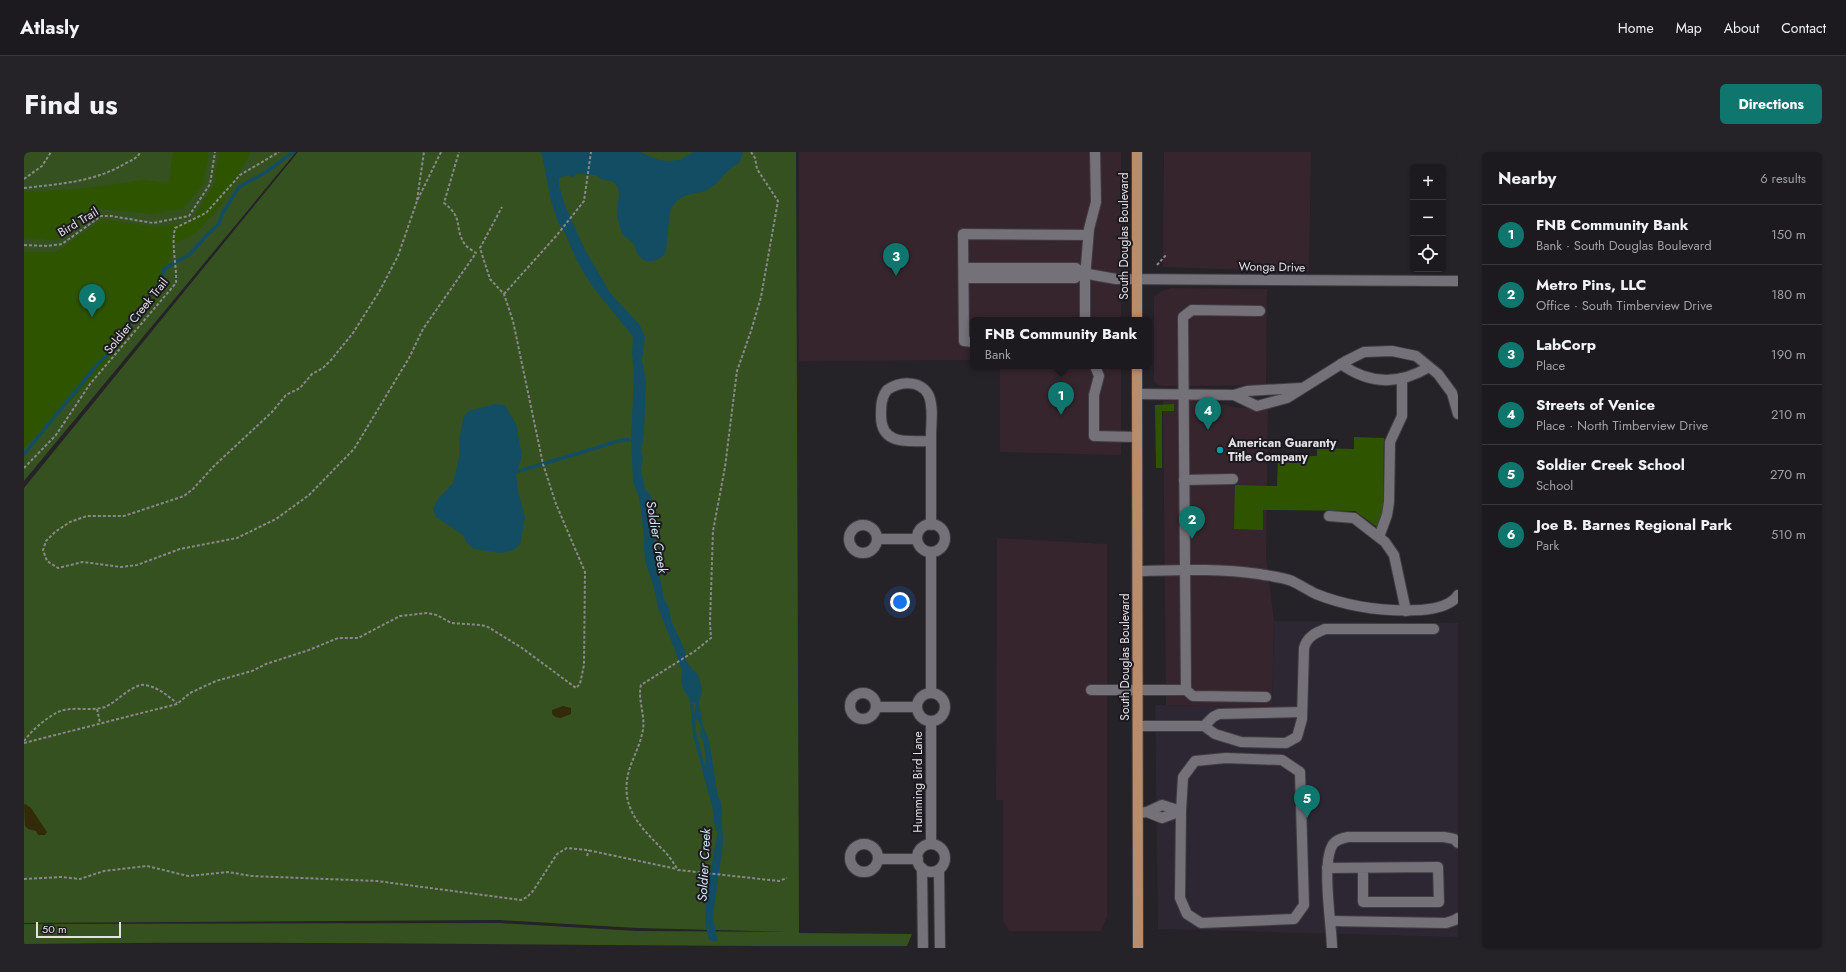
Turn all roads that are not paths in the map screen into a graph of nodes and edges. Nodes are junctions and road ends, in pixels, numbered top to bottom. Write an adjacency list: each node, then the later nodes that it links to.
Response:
1 (1095, 152): 3 (street)
2 (1137, 152): 6 (main road, South Douglas Boulevard)
3 (1088, 235): 4 (street); 5 (street)
4 (964, 273): 5 (street, Wonga Drive); 11 (street)
5 (1083, 273): 6 (street, Wonga Drive); 9 (street)
6 (1137, 279): 7 (street, Wonga Drive); 10 (main road, South Douglas Boulevard)
7 (1458, 281)
8 (1260, 311): 19 (street)
9 (1085, 317)
10 (1137, 317)
11 (970, 342)
12 (1341, 364): 13 (street); 16 (street); 17 (street)
13 (1429, 367): 16 (street); 21 (street)
14 (1097, 369): 22 (street)
15 (1137, 369): 18 (main road, South Douglas Boulevard)
16 (1402, 378): 28 (street)
17 (1302, 388): 20 (street); 20 (street)
18 (1137, 394): 19 (street); 22 (main road, South Douglas Boulevard)
19 (1183, 394): 20 (street); 25 (street)
20 (1234, 395)
21 (1458, 414)
22 (1137, 437): 33 (main road, South Douglas Boulevard)
23 (931, 441): 23 (street); 27 (street)
24 (1233, 479): 25 (street)
25 (1184, 480): 32 (street)
26 (1329, 516): 28 (street)
27 (930, 525): 30 (street); 31 (street)
28 (1379, 537): 35 (street)
29 (877, 539): 30 (street)
30 (917, 539): 31 (street)
31 (931, 552): 40 (street)
32 (1185, 570): 33 (street); 35 (street); 39 (street)
33 (1138, 571): 38 (main road, South Douglas Boulevard)
34 (1458, 594): 35 (street)
35 (1406, 611)
36 (1434, 629): 44 (street)
37 (1091, 690): 38 (street)
38 (1138, 690): 39 (street); 46 (main road, South Douglas Boulevard)
39 (1186, 690): 41 (street)
40 (931, 694): 43 (street); 45 (street)
41 (1266, 697)
42 (876, 707): 43 (street)
43 (917, 707): 45 (street)
44 (1302, 712): 47 (street); 47 (street)
45 (931, 720): 51 (street, Humming Bird Lane)
46 (1138, 726): 47 (street); 49 (main road, South Douglas Boulevard)
47 (1204, 726)
48 (1181, 811): 48 (street); 49 (street)
49 (1143, 812): 64 (main road, South Douglas Boulevard)
50 (1458, 842): 55 (street)
51 (931, 844): 53 (street); 57 (street)
52 (878, 859): 53 (street)
53 (918, 859): 54 (street)
54 (922, 868): 57 (street); 59 (street)
55 (1327, 868): 56 (street); 61 (street)
56 (1363, 868): 56 (street)
57 (939, 870): 58 (street)
58 (939, 916): 59 (street); 63 (street)
59 (922, 917): 62 (street)
60 (1458, 918): 61 (street)
61 (1331, 921): 65 (street)
62 (922, 948)
63 (940, 948)
64 (1138, 948)
65 (1332, 948)

